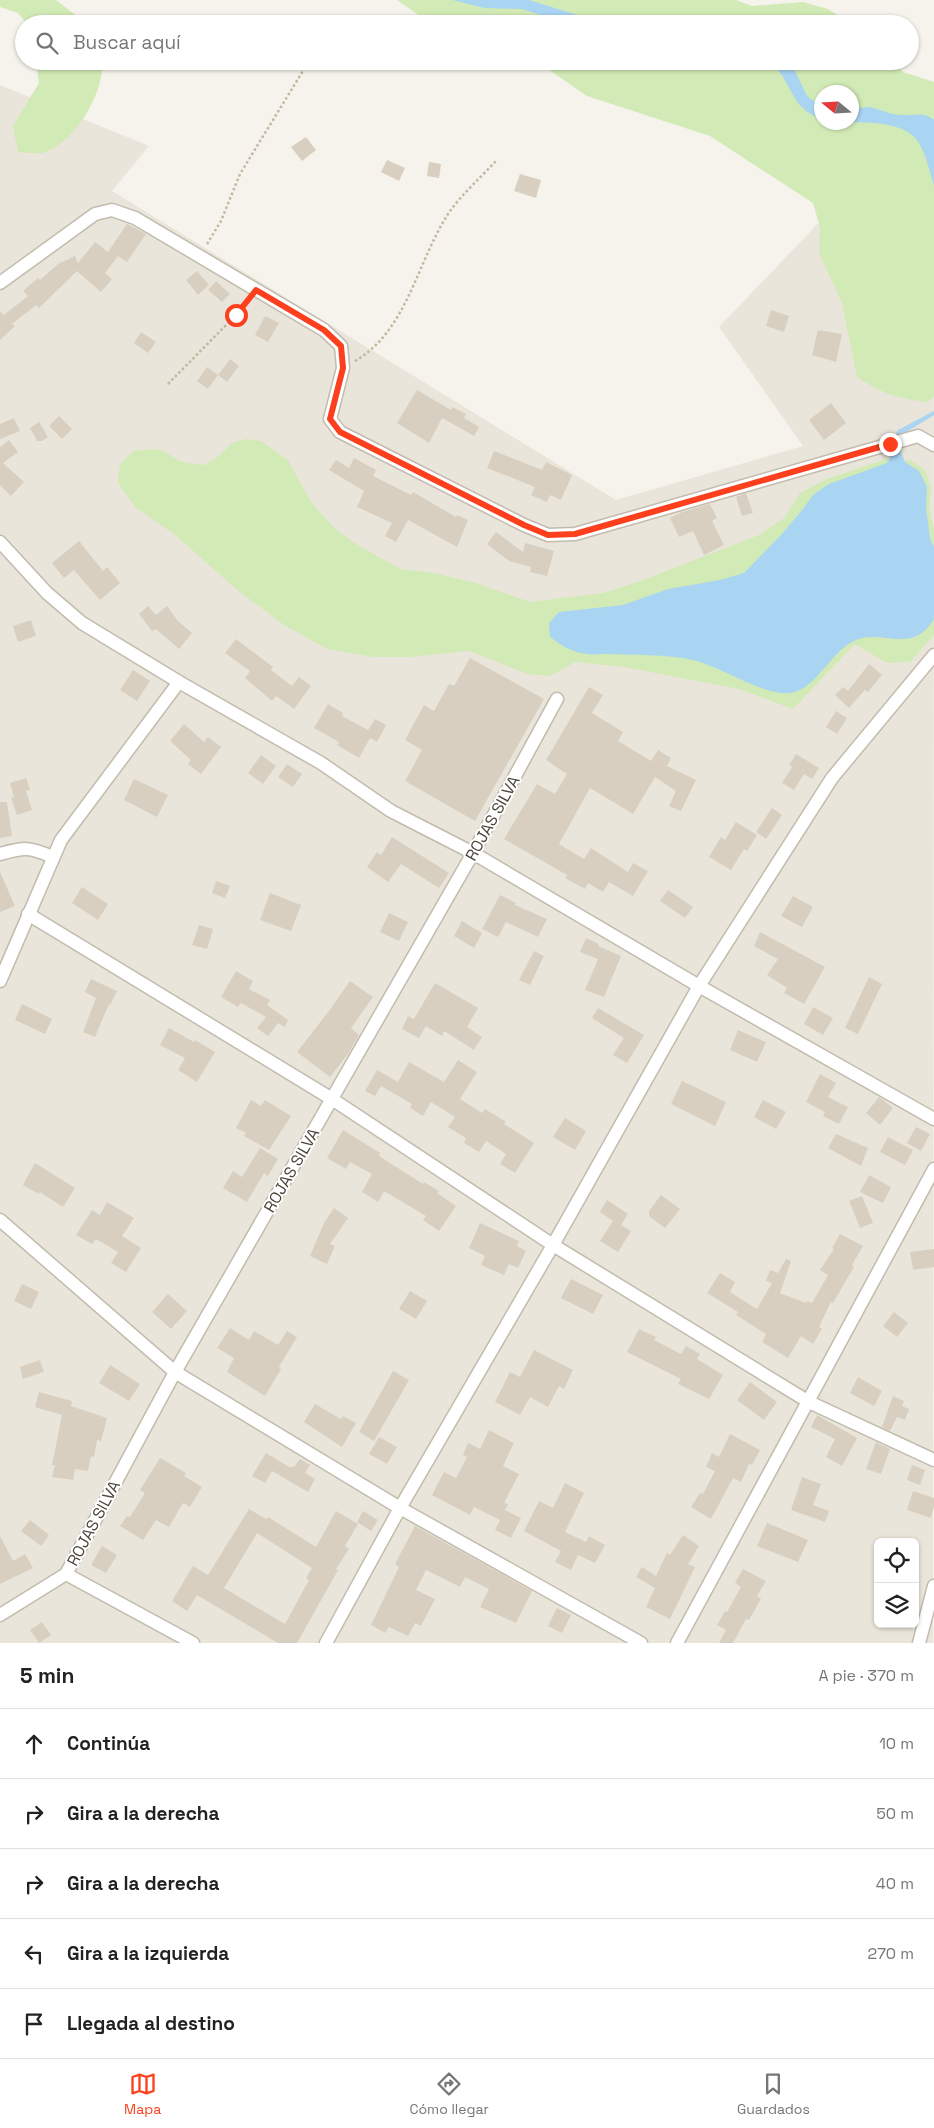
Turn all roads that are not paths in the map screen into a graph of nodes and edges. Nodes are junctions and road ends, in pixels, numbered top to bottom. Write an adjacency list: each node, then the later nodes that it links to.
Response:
1 (0, 283): 2 (street)
2 (934, 445)
3 (0, 542): 5 (street)
4 (934, 655): 12 (street)
5 (179, 682): 7 (street); 9 (street)
6 (558, 699): 7 (street, ROJAS SILVA)
7 (472, 852): 12 (street); 13 (street, ROJAS SILVA)
8 (0, 854): 9 (street)
9 (53, 857): 10 (street)
10 (28, 914): 11 (street); 13 (street)
11 (0, 981)
12 (699, 986): 14 (street); 17 (street)
13 (332, 1099): 17 (street); 18 (street, ROJAS SILVA)
14 (934, 1120)
15 (934, 1169): 19 (street)
16 (0, 1220): 18 (street)
17 (554, 1245): 19 (street); 21 (street)
18 (175, 1372): 21 (street); 22 (street, ROJAS SILVA)
19 (809, 1402): 20 (street); 28 (street)
20 (934, 1460)
21 (400, 1508): 26 (street); 27 (street)
22 (66, 1574): 24 (street, ROJAS SILVA); 25 (street)
23 (934, 1586): 29 (street)
24 (0, 1616)
25 (193, 1643)
26 (326, 1643)
27 (641, 1643)
28 (677, 1643)
29 (919, 1643)

